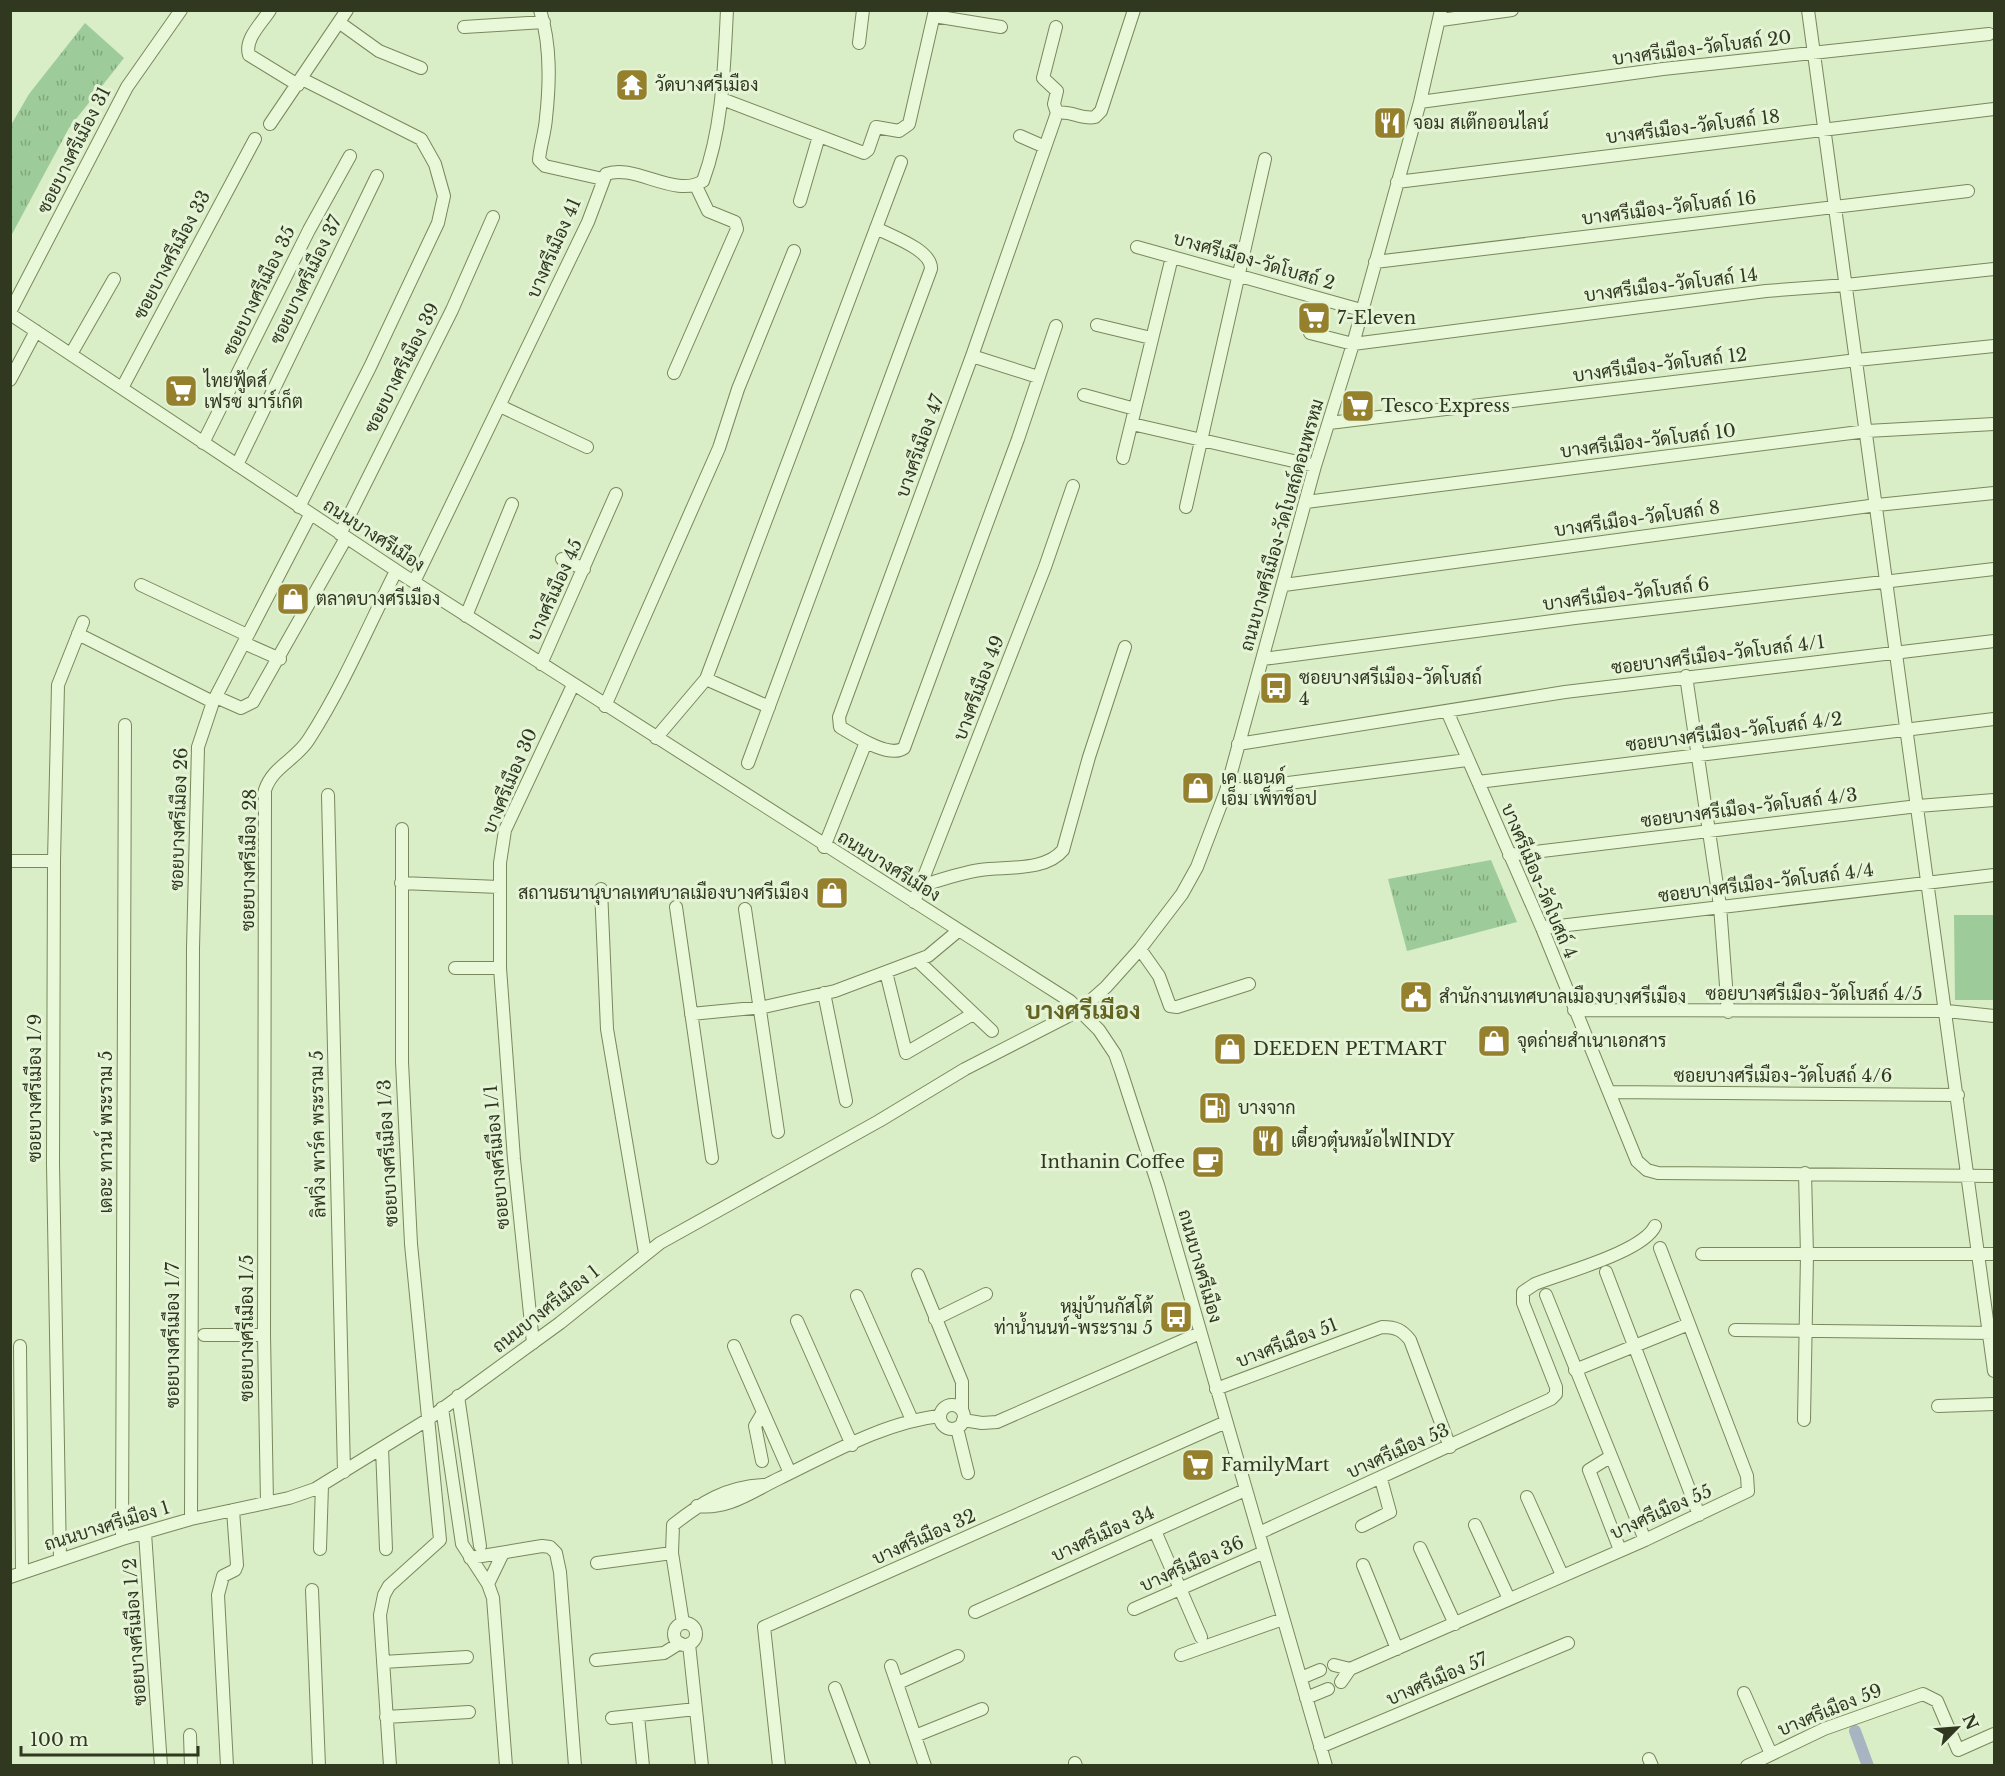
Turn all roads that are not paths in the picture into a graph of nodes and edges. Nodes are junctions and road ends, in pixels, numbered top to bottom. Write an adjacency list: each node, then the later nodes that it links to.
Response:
1 (181, 10): 52 (street, ซอยบางศรีเมือง 31)
2 (270, 10): 20 (street)
3 (347, 10): 12 (street)
4 (727, 10): 21 (street)
5 (863, 10): 17 (street)
6 (1134, 10): 24 (street)
7 (1512, 10): 10 (street)
8 (1808, 10): 18 (street)
9 (935, 13): 14 (street); 27 (street)
10 (1441, 15): 22 (street, ถนนบางศรีเมือง-วัดโบสถ์ดอนพรหม)
11 (542, 16): 13 (street); 35 (street)
12 (340, 23): 19 (street); 20 (street)
13 (464, 27)
14 (1001, 27)
15 (1056, 27): 24 (street)
16 (1989, 34): 18 (street, บางศรีเมือง-วัดโบสถ์ 20)
17 (859, 43)
18 (1814, 52): 22 (street, บางศรีเมือง-วัดโบสถ์ 20); 26 (street)
19 (421, 68)
20 (300, 82): 25 (street); 86 (street)
21 (722, 99): 27 (street); 37 (street)
22 (1419, 102): 36 (street, ถนนบางศรีเมือง-วัดโบสถ์ดอนพรหม)
23 (1995, 109): 26 (street, บางศรีเมือง-วัดโบสถ์ 18)
24 (1057, 113): 30 (street, บางศรีเมือง 47)
25 (270, 124)
26 (1825, 130): 36 (street, บางศรีเมือง-วัดโบสถ์ 18); 40 (street)
27 (819, 136): 39 (street)
28 (1020, 136): 30 (street)
29 (255, 139): 66 (street, ซอยบางศรีเมือง 33)
30 (1045, 147): 61 (street, บางศรีเมือง 47)
31 (350, 156): 75 (street, ซอยบางศรีเมือง 35)
32 (1265, 159): 48 (street)
33 (901, 162): 42 (street)
34 (377, 176): 78 (street, ซอยบางศรีเมือง 37)
35 (603, 179): 37 (street); 68 (street, บางศรีเมือง 41)
36 (1397, 182): 46 (street, ถนนบางศรีเมือง-วัดโบสถ์ดอนพรหม)
37 (696, 186): 63 (street)
38 (1968, 191): 40 (street, บางศรีเมือง-วัดโบสถ์ 16)
39 (800, 201)
40 (1835, 207): 46 (street, บางศรีเมือง-วัดโบสถ์ 16); 50 (street)
41 (493, 217): 89 (street, ซอยบางศรีเมือง 39)
42 (876, 228): 109 (street); 113 (street)
43 (1137, 247): 45 (street, บางศรีเมือง-วัดโบสถ์ 2)
44 (794, 251): 112 (street)
45 (1172, 257): 48 (street, บางศรีเมือง-วัดโบสถ์ 2); 57 (street)
46 (1375, 262): 51 (street, ถนนบางศรีเมือง-วัดโบสถ์ดอนพรหม)
47 (1995, 269): 50 (street, บางศรีเมือง-วัดโบสถ์ 14)
48 (1238, 277): 51 (street, บางศรีเมือง-วัดโบสถ์ 2); 74 (street)
49 (114, 279): 60 (street)
50 (1846, 285): 58 (street, บางศรีเมือง-วัดโบสถ์ 14); 62 (street)
51 (1361, 310): 58 (street, ถนนบางศรีเมือง-วัดโบสถ์ดอนพรหม)
52 (10, 313): 55 (street, ถนนบางศรีเมือง)
53 (1056, 326): 64 (street)
54 (1097, 326): 57 (street)
55 (36, 331): 60 (street, ถนนบางศรีเมือง); 65 (street)
56 (1310, 333): 58 (street)
57 (1151, 338): 69 (street)
58 (1353, 344): 70 (street, ถนนบางศรีเมือง-วัดโบสถ์ดอนพรหม)
59 (1995, 346): 62 (street, บางศรีเมือง-วัดโบสถ์ 12)
60 (71, 354): 66 (street, ถนนบางศรีเมือง)
61 (972, 356): 64 (street); 119 (street, บางศรีเมือง 47)
62 (1857, 360): 70 (street, บางศรีเมือง-วัดโบสถ์ 12); 73 (street)
63 (674, 373)
64 (1038, 377): 119 (street, บางศรีเมือง 47)
65 (10, 380)
66 (122, 388): 75 (street, ถนนบางศรีเมือง)
67 (1084, 395): 69 (street)
68 (500, 406): 76 (street); 95 (street, บางศรีเมือง 41)
69 (1135, 409): 71 (street)
70 (1329, 423): 79 (street, ถนนบางศรีเมือง-วัดโบสถ์ดอนพรหม)
71 (1132, 424): 74 (street); 77 (street)
72 (1995, 424): 73 (street, บางศรีเมือง-วัดโบสถ์ 10)
73 (1867, 431): 83 (street, บางศรีเมือง-วัดโบสถ์ 10); 85 (street)
74 (1203, 440): 79 (street); 87 (street)
75 (203, 443): 78 (street, ถนนบางศรีเมือง)
76 (587, 447)
77 (1123, 458)
78 (237, 465): 86 (street, ถนนบางศรีเมือง)
79 (1316, 466): 83 (street, ถนนบางศรีเมือง-วัดโบสถ์ดอนพรหม)
80 (1073, 486): 138 (street, บางศรีเมือง 49)
81 (1995, 493): 85 (street, บางศรีเมือง-วัดโบสถ์ 8)
82 (616, 494): 91 (street, บางศรีเมือง 45)
83 (1306, 502): 97 (street, ถนนบางศรีเมือง-วัดโบสถ์ดอนพรหม)
84 (512, 504): 98 (street)
85 (1877, 505): 94 (street); 97 (street, บางศรีเมือง-วัดโบสถ์ 8)
86 (299, 507): 88 (street, ถนนบางศรีเมือง)
87 (1186, 507)
88 (310, 515): 89 (street, ถนนบางศรีเมือง); 101 (street, ซอยบางศรีเมือง 26)
89 (343, 536): 93 (street, ถนนบางศรีเมือง); 105 (street, ซอยบางศรีเมือง 39)
90 (562, 559): 91 (street)
91 (584, 568): 107 (street, บางศรีเมือง 45)
92 (1995, 569): 94 (street, บางศรีเมือง-วัดโบสถ์ 6)
93 (396, 571): 95 (street, ถนนบางศรีเมือง); 168 (street, ซอยบางศรีเมือง 28)
94 (1887, 581): 104 (street); 106 (street, บางศรีเมือง-วัดโบสถ์ 6)
95 (414, 582): 98 (street, ถนนบางศรีเมือง)
96 (141, 585): 101 (street)
97 (1284, 585): 106 (street, ถนนบางศรีเมือง-วัดโบสถ์ดอนพรหม)
98 (466, 616): 107 (street, ถนนบางศรีเมือง)
99 (83, 621): 100 (street, ซอยบางศรีเมือง 1/9)
100 (78, 634): 111 (street); 134 (street, ซอยบางศรีเมือง 1/9)
101 (246, 639): 105 (street); 111 (street, ซอยบางศรีเมือง 26)
102 (1995, 641): 104 (street, ซอยบางศรีเมือง-วัดโบสถ์ 4/1)
103 (1125, 647): 138 (street)
104 (1897, 652): 108 (street, ซอยบางศรีเมือง-วัดโบสถ์ 4/1); 117 (street)
105 (280, 658): 111 (street, ซอยบางศรีเมือง 39)
106 (1263, 659): 120 (street, ถนนบางศรีเมือง-วัดโบสถ์ดอนพรหม)
107 (541, 664): 110 (street, ถนนบางศรีเมือง)
108 (1686, 676): 114 (street, ซอยบางศรีเมือง-วัดโบสถ์ 4/1); 121 (street)
109 (706, 679): 113 (street); 118 (street)
110 (573, 685): 112 (street, ถนนบางศรีเมือง); 139 (street, บางศรีเมือง 30)
111 (214, 700): 167 (street, ซอยบางศรีเมือง 26)
112 (605, 706): 118 (street, ถนนบางศรีเมือง)
113 (769, 706): 123 (street)
114 (1447, 711): 120 (street); 122 (street, บางศรีเมือง-วัดโบสถ์ 4)
115 (1995, 719): 117 (street, ซอยบางศรีเมือง-วัดโบสถ์ 4/2)
116 (125, 725): 233 (street, เดอะ ทาวน์ พระราม 5)
117 (1908, 728): 121 (street, ซอยบางศรีเมือง-วัดโบสถ์ 4/2); 128 (street)
118 (656, 738): 131 (street, ถนนบางศรีเมือง)
119 (866, 742): 131 (street)
120 (1238, 744): 125 (street, ถนนบางศรีเมือง-วัดโบสถ์ดอนพรหม)
121 (1698, 755): 124 (street, ซอยบางศรีเมือง-วัดโบสถ์ 4/2); 130 (street)
122 (1467, 760): 124 (street, บางศรีเมือง-วัดโบสถ์ 4); 125 (street)
123 (748, 764)
124 (1478, 782): 132 (street, บางศรีเมือง-วัดโบสถ์ 4)
125 (1226, 791): 147 (street, ถนนบางศรีเมือง-วัดโบสถ์ดอนพรหม)
126 (328, 795): 217 (street, ลิฟวิ่ง พาร์ค พระราม 5)
127 (1995, 800): 128 (street, ซอยบางศรีเมือง-วัดโบสถ์ 4/3)
128 (1918, 806): 130 (street, ซอยบางศรีเมือง-วัดโบสถ์ 4/3); 136 (street)
129 (402, 830): 137 (street, ซอยบางศรีเมือง 1/3)
130 (1708, 831): 132 (street, ซอยบางศรีเมือง-วัดโบสถ์ 4/3); 142 (street)
131 (824, 847): 141 (street, ถนนบางศรีเมือง)
132 (1509, 855): 145 (street, บางศรีเมือง-วัดโบสถ์ 4)
133 (10, 861): 134 (street)
134 (54, 861): 244 (street, ซอยบางศรีเมือง 1/9)
135 (1995, 875): 136 (street, ซอยบางศรีเมือง-วัดโบสถ์ 4/4)
136 (1929, 881): 142 (street, ซอยบางศรีเมือง-วัดโบสถ์ 4/4); 157 (street)
137 (400, 883): 139 (street); 208 (street, ซอยบางศรีเมือง 1/3)
138 (921, 885): 141 (street, บางศรีเมือง 49)
139 (499, 887): 150 (street, บางศรีเมือง 30)
140 (601, 889): 175 (street)
141 (914, 902): 146 (street, ถนนบางศรีเมือง)
142 (1720, 906): 145 (street, ซอยบางศรีเมือง-วัดโบสถ์ 4/4); 158 (street)
143 (676, 907): 159 (street)
144 (745, 909): 154 (street)
145 (1542, 928): 156 (street, บางศรีเมือง-วัดโบสถ์ 4)
146 (958, 931): 148 (street); 155 (street, ถนนบางศรีเมือง)
147 (1140, 949): 152 (street); 155 (street, ถนนบางศรีเมือง-วัดโบสถ์ดอนพรหม)
148 (918, 961): 151 (street); 160 (street)
149 (455, 968): 150 (street)
150 (500, 968): 194 (street, ซอยบางศรีเมือง 1/1)
151 (886, 972): 153 (street); 160 (street)
152 (1249, 984)
153 (825, 993): 154 (street); 165 (street)
154 (759, 1008): 159 (street); 166 (street)
155 (1080, 1010): 175 (street, ถนนบางศรีเมือง 1); 190 (street, ถนนบางศรีเมือง)
156 (1574, 1010): 158 (street, ซอยบางศรีเมือง-วัดโบสถ์ 4/5); 163 (street, บางศรีเมือง-วัดโบสถ์ 4)
157 (1947, 1011): 158 (street, ซอยบางศรีเมือง-วัดโบสถ์ 4/5); 161 (street, ซอยบางศรีเมือง-วัดโบสถ์ 4/5); 164 (street)
158 (1728, 1012)
159 (692, 1014): 169 (street)
160 (973, 1014): 162 (street)
161 (1995, 1016)
162 (992, 1031)
163 (1609, 1092): 164 (street, ซอยบางศรีเมือง-วัดโบสถ์ 4/6); 170 (street, บางศรีเมือง-วัดโบสถ์ 4)
164 (1958, 1095): 171 (street)
165 (846, 1101)
166 (778, 1132)
167 (191, 1151): 227 (street, ซอยบางศรีเมือง 1/7)
168 (264, 1153): 193 (street, ซอยบางศรีเมือง 1/5)
169 (712, 1158)
170 (1805, 1173): 171 (street, บางศรีเมือง-วัดโบสถ์ 4); 179 (street)
171 (1966, 1175): 172 (street, บางศรีเมือง-วัดโบสถ์ 4); 177 (street)
172 (1995, 1176)
173 (1655, 1226): 213 (street, บางศรีเมือง 53)
174 (1660, 1248): 187 (street, บางศรีเมือง 55)
175 (645, 1253): 194 (street, ถนนบางศรีเมือง 1)
176 (1702, 1254): 179 (street)
177 (1978, 1254): 178 (street); 179 (street); 191 (street)
178 (1995, 1254)
179 (1807, 1255): 189 (street)
180 (1606, 1272): 197 (street)
181 (918, 1275): 185 (street)
182 (986, 1294): 185 (street)
183 (1546, 1295): 198 (street)
184 (857, 1296): 209 (street)
185 (935, 1319): 207 (street)
186 (796, 1321): 212 (street)
187 (1689, 1324): 197 (street); 226 (street, บางศรีเมือง 55)
188 (1735, 1330): 189 (street)
189 (1805, 1331): 191 (street); 210 (street)
190 (1200, 1333): 200 (street, ถนนบางศรีเมือง); 207 (street)
191 (1992, 1333): 199 (street)
192 (204, 1335): 193 (street)
193 (264, 1335): 224 (street, ซอยบางศรีเมือง 1/5)
194 (532, 1343): 201 (street, ถนนบางศรีเมือง 1)
195 (20, 1346): 247 (street)
196 (734, 1346): 205 (street)
197 (1634, 1346): 198 (street); 226 (street)
198 (1575, 1370): 215 (street)
199 (1995, 1371)
200 (1216, 1389): 211 (street, ถนนบางศรีเมือง); 213 (street, บางศรีเมือง 51)
201 (458, 1396): 204 (street, ถนนบางศรีเมือง 1); 235 (street)
202 (1995, 1404): 203 (street)
203 (1938, 1406)
204 (442, 1408): 208 (street, ถนนบางศรีเมือง 1); 243 (street)
205 (762, 1414): 216 (street); 218 (street)
206 (940, 1416): 207 (street); 207 (street); 209 (street)
207 (960, 1419): 219 (street)
208 (427, 1420): 214 (street, ถนนบางศรีเมือง 1); 265 (street, ซอยบางศรีเมือง 1/3)
209 (912, 1420): 212 (street)
210 (1804, 1420)
211 (1226, 1422): 222 (street, ถนนบางศรีเมือง); 298 (street, บางศรีเมือง 32)
212 (852, 1445): 218 (street)
213 (1450, 1447): 220 (street, บางศรีเมือง 53)
214 (382, 1448): 217 (street, ถนนบางศรีเมือง 1); 238 (street)
215 (1610, 1457): 234 (street); 239 (street)
216 (762, 1461)
217 (344, 1472): 221 (street, ถนนบางศรีเมือง 1)
218 (790, 1473): 242 (street)
219 (968, 1473)
220 (1381, 1479): 229 (street); 232 (street, บางศรีเมือง 53)
221 (322, 1485): 224 (street, ถนนบางศรีเมือง 1); 237 (street)
222 (1245, 1490): 230 (street, บางศรีเมือง 34); 232 (street, ถนนบางศรีเมือง)
223 (1527, 1497): 248 (street)
224 (267, 1503): 225 (street, ถนนบางศรีเมือง 1)
225 (233, 1510): 227 (street, ถนนบางศรีเมือง 1); 291 (street)
226 (1699, 1515): 234 (street, บางศรีเมือง 55)
227 (191, 1519): 231 (street, ถนนบางศรีเมือง 1)
228 (1474, 1525): 252 (street)
229 (1362, 1526)
230 (1155, 1531): 251 (street); 254 (street, บางศรีเมือง 34)
231 (145, 1533): 233 (street, ถนนบางศรีเมือง 1); 289 (street, ซอยบางศรีเมือง 1/2)
232 (1259, 1533): 240 (street, ถนนบางศรีเมือง)
233 (122, 1539): 244 (street, ถนนบางศรีเมือง 1)
234 (1645, 1540): 239 (street, บางศรีเมือง 55)
235 (480, 1546)
236 (1420, 1548): 256 (street)
237 (320, 1549)
238 (386, 1549)
239 (1620, 1550): 248 (street, บางศรีเมือง 55)
240 (1264, 1552): 251 (street, บางศรีเมือง 36); 255 (street, ถนนบางศรีเมือง)
241 (503, 1553): 243 (street); 249 (street); 295 (street)
242 (672, 1553): 245 (street); 259 (street)
243 (470, 1558): 249 (street)
244 (60, 1560): 247 (street, ถนนบางศรีเมือง 1)
245 (597, 1563)
246 (1363, 1564): 260 (street)
247 (16, 1574)
248 (1562, 1575): 252 (street, บางศรีเมือง 55)
249 (488, 1584): 294 (street)
250 (312, 1590): 292 (street)
251 (1181, 1590): 253 (street, บางศรีเมือง 36); 257 (street)
252 (1509, 1599): 256 (street, บางศรีเมือง 55)
253 (1134, 1609)
254 (975, 1612)
255 (1283, 1619): 261 (street); 270 (street, ถนนบางศรีเมือง)
256 (1455, 1624): 260 (street, บางศรีเมือง 55)
257 (1201, 1637)
258 (1568, 1643): 286 (street, บางศรีเมือง 57)
259 (685, 1644): 264 (street); 277 (street)
260 (1397, 1649): 268 (street, บางศรีเมือง 55)
261 (1181, 1655)
262 (958, 1656): 272 (street)
263 (467, 1657): 265 (street)
264 (596, 1660)
265 (383, 1662): 281 (street)
266 (1334, 1665): 268 (street)
267 (891, 1666): 272 (street)
268 (1350, 1669): 271 (street)
269 (1320, 1670): 270 (street)
270 (1301, 1678): 276 (street, ถนนบางศรีเมือง)
271 (1341, 1682)
272 (898, 1683): 285 (street)
273 (835, 1688): 299 (street)
274 (1328, 1689): 276 (street)
275 (1744, 1693): 287 (street)
276 (1306, 1698): 286 (street, ถนนบางศรีเมือง)
277 (696, 1709): 280 (street); 297 (street)
278 (982, 1710): 285 (street)
279 (469, 1712): 281 (street)
280 (638, 1716): 282 (street); 296 (street)
281 (386, 1717): 293 (street)
282 (612, 1718)
283 (1995, 1734): 287 (street, บางศรีเมือง 59)
284 (190, 1735): 290 (street)
285 (915, 1736): 300 (street)
286 (1320, 1747): 301 (street, ถนนบางศรีเมือง)
287 (1771, 1754): 288 (street, บางศรีเมือง 59)
288 (1749, 1765)
289 (161, 1766)
290 (191, 1766)
291 (227, 1766)
292 (319, 1766)
293 (390, 1766)
294 (506, 1766)
295 (574, 1766)
296 (643, 1766)
297 (702, 1766)
298 (779, 1766)
299 (864, 1766)
300 (926, 1766)
301 (1326, 1766)

